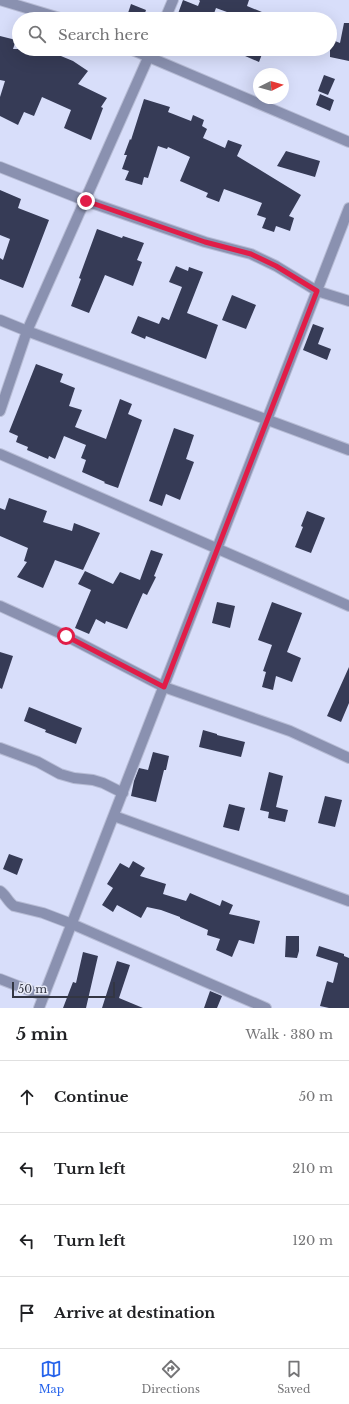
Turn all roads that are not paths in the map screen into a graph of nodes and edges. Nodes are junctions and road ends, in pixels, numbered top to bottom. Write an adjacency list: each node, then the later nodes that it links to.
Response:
1 (0, 0): 3 (street)
2 (173, 0): 4 (street)
3 (40, 12)
4 (168, 12)
5 (150, 56): 9 (street)
6 (158, 56): 7 (street)
7 (349, 142)
8 (0, 166): 9 (street)
9 (86, 201): 11 (street); 14 (street)
10 (349, 208): 11 (street)
11 (317, 291): 12 (street); 16 (street)
12 (349, 301)
13 (0, 320): 14 (street)
14 (27, 331): 15 (street); 16 (street)
15 (0, 411)
16 (267, 420): 17 (street); 19 (street)
17 (349, 450)
18 (0, 454): 19 (street)
19 (217, 548): 21 (street); 22 (street)
20 (0, 606): 22 (street)
21 (349, 606)
22 (164, 687): 24 (street); 25 (street)
23 (0, 748): 25 (street)
24 (349, 758)
25 (123, 793): 26 (street)
26 (114, 816): 28 (street); 29 (street)
27 (0, 891): 29 (street)
28 (349, 901)
29 (72, 924): 31 (street); 33 (street)
30 (0, 979): 31 (street)
31 (44, 996): 32 (street)
32 (39, 1008)
33 (266, 1008)

